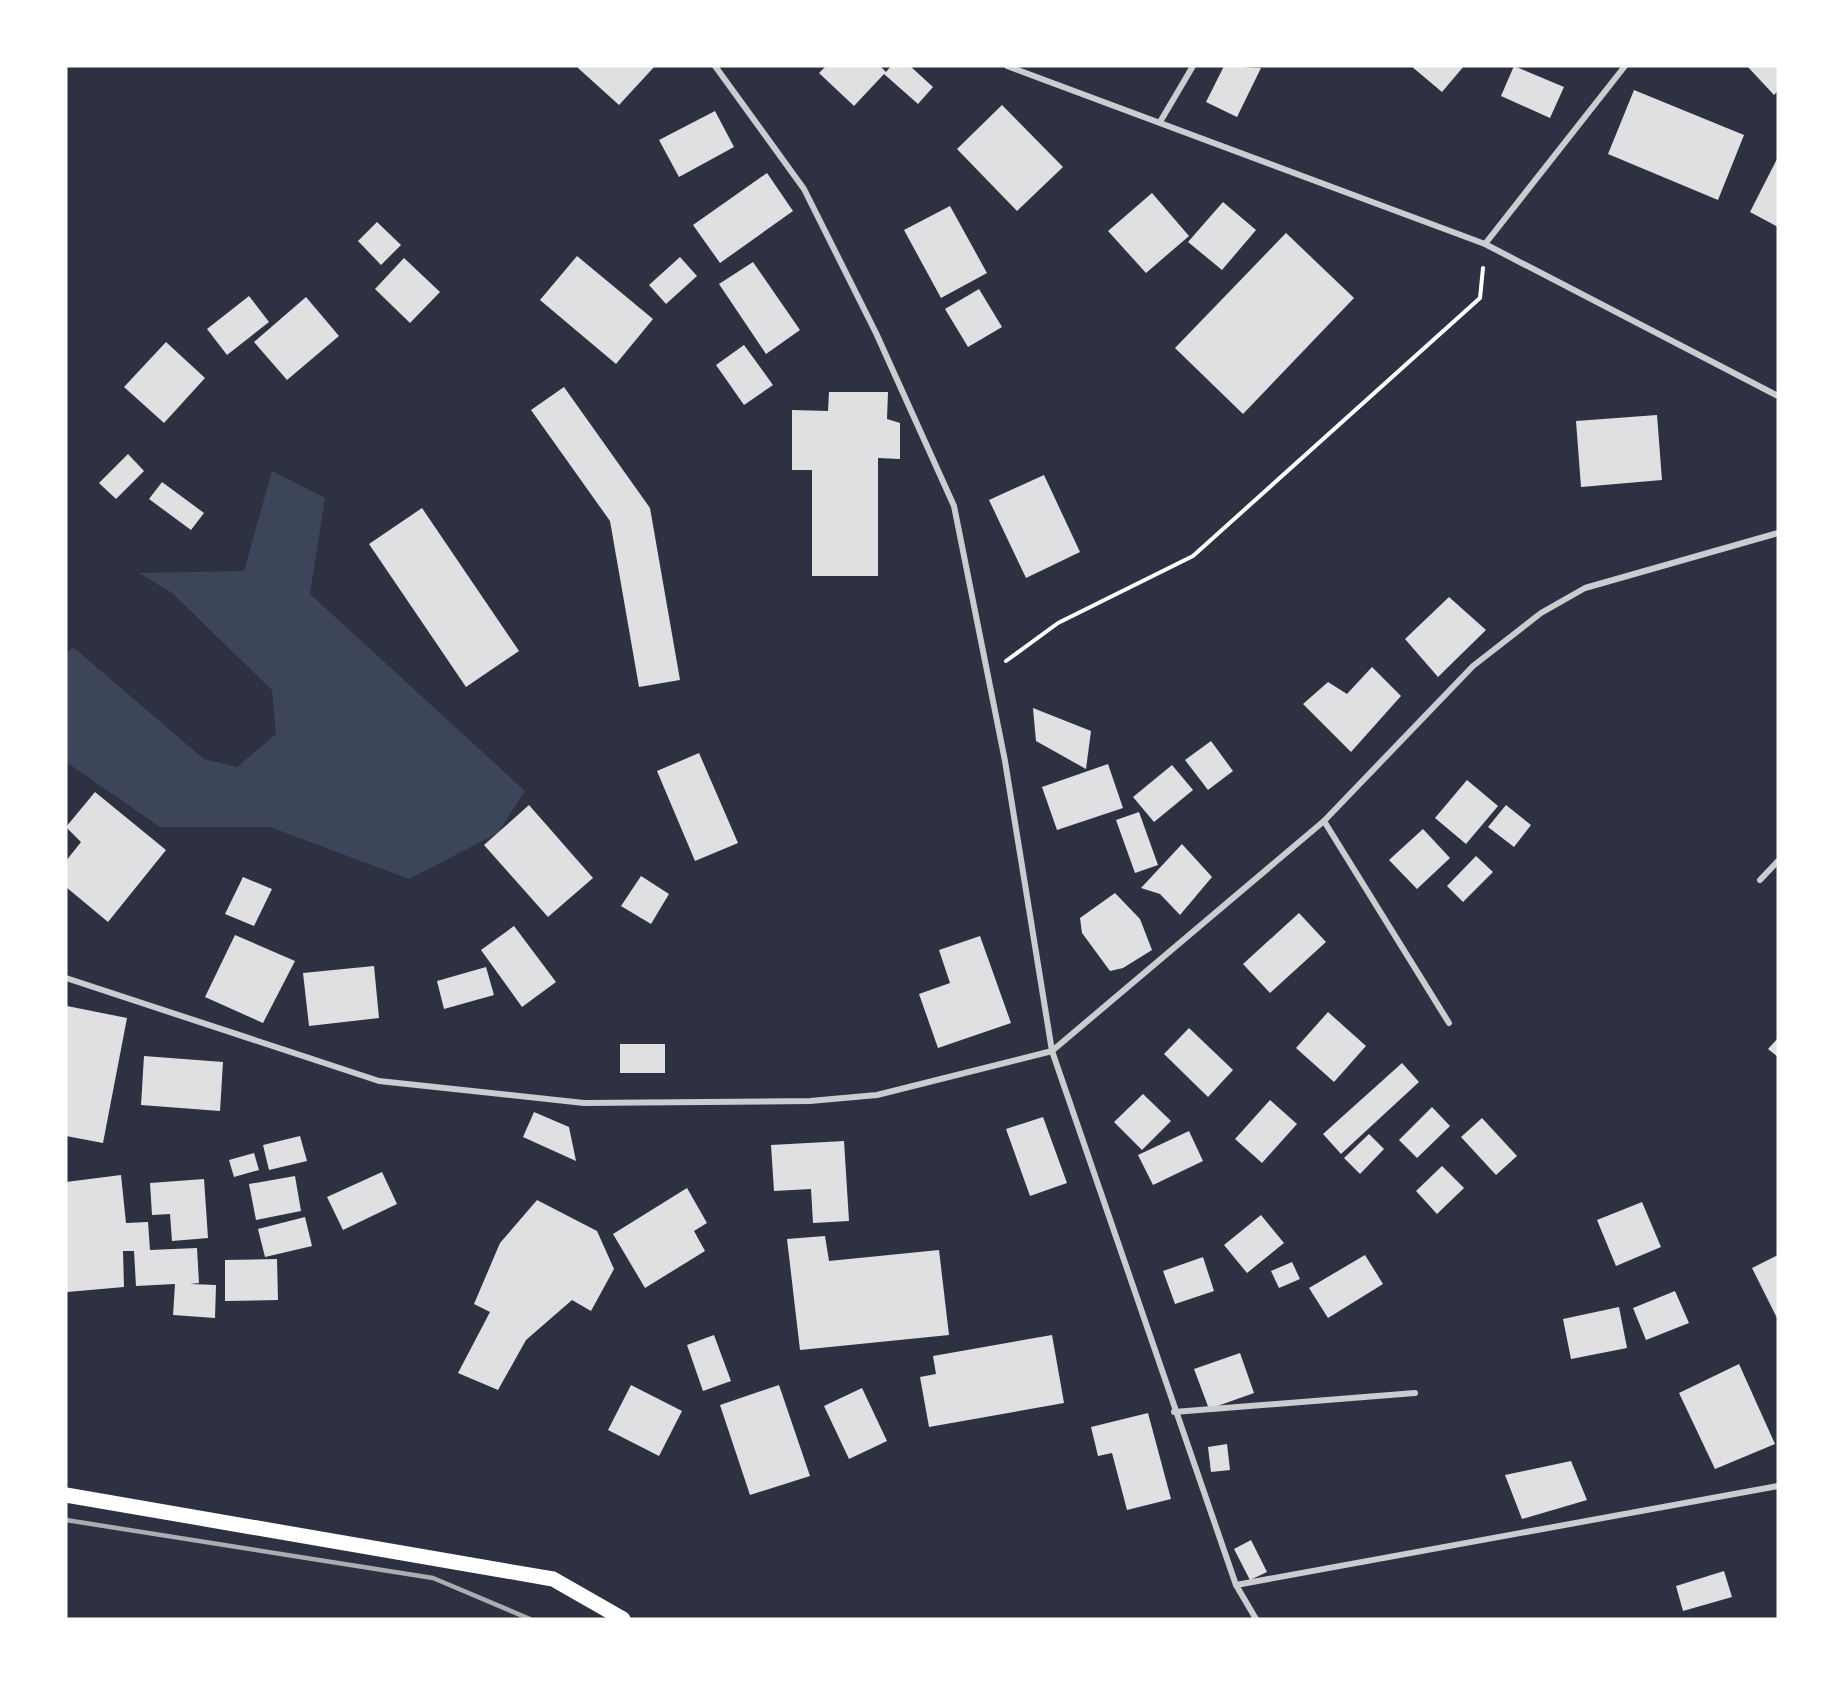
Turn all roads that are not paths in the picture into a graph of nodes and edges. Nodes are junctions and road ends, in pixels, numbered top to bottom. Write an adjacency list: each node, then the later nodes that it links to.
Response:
1 (715, 66): 14 (street)
2 (1007, 66): 5 (street)
3 (1193, 66): 5 (street)
4 (1624, 66): 6 (street)
5 (1160, 122): 6 (street)
6 (1485, 244): 7 (street)
7 (1778, 396)
8 (1778, 533): 9 (street)
9 (1324, 821): 13 (street); 14 (street)
10 (1778, 861): 11 (street)
11 (1760, 880)
12 (66, 978): 14 (street)
13 (1449, 1023)
14 (1052, 1051): 16 (street)
15 (1415, 1393): 16 (street)
16 (1174, 1412): 19 (street)
17 (1778, 1486): 19 (street)
18 (66, 1495): 20 (main road)
19 (1236, 1585): 21 (street)
20 (624, 1619)
21 (1256, 1619)

